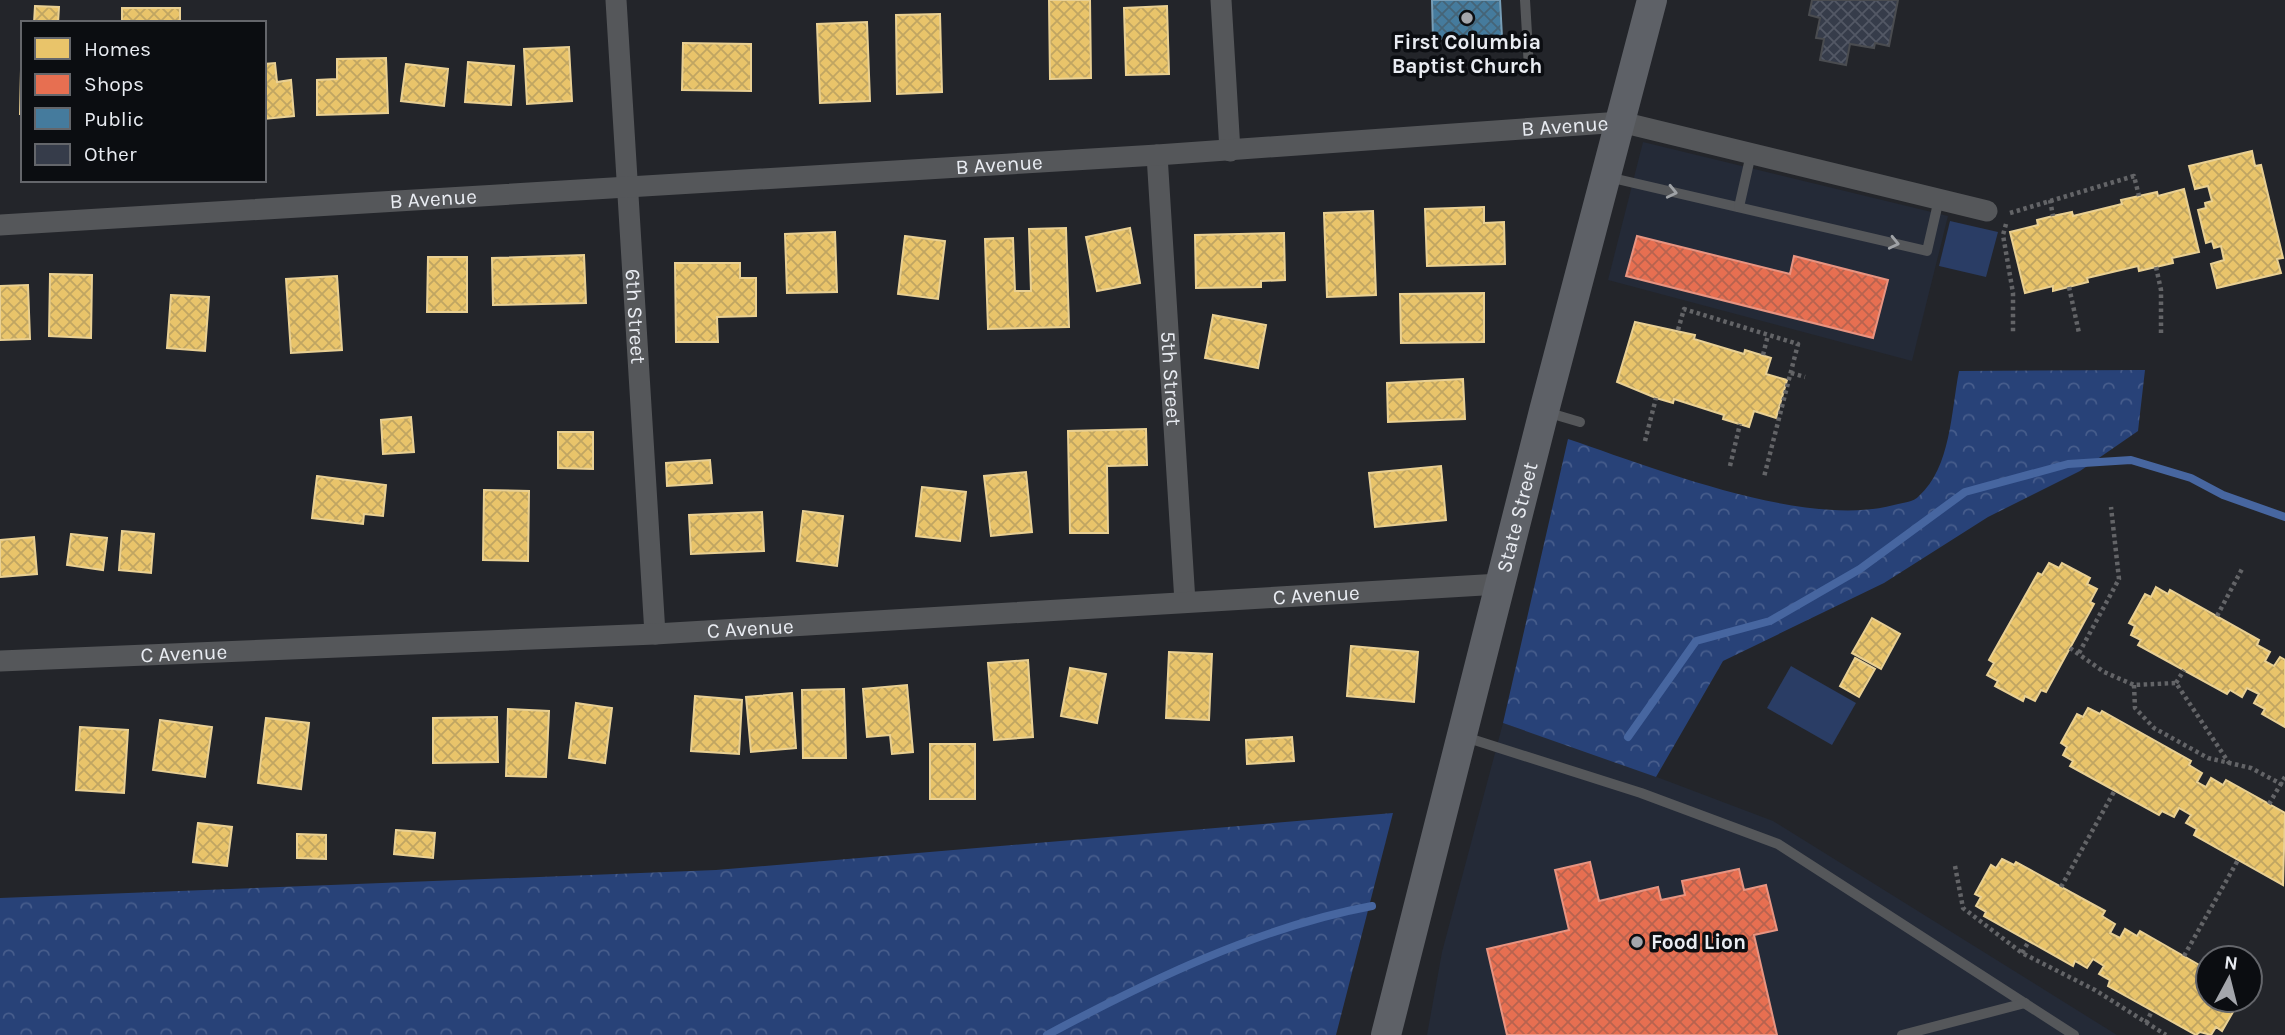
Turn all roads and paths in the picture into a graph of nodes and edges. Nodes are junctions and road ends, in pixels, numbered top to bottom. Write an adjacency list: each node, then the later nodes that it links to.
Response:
1 (616, 0): 11 (street, 6th Street)
2 (1221, 0): 7 (street)
3 (1525, 0): 5 (lane)
4 (1653, 0): 6 (main road, State Street)
5 (1529, 68)
6 (1620, 122): 7 (street, B Avenue); 8 (street, B Avenue); 10 (main road, State Street)
7 (1230, 151): 9 (street, B Avenue)
8 (1751, 154): 13 (street, B Avenue); 15 (lane)
9 (1157, 155): 11 (street, B Avenue); 39 (street, 5th Street)
10 (1605, 176): 15 (lane, one-way to 15); 30 (main road, State Street)
11 (627, 187): 18 (street, B Avenue); 41 (street, 6th Street)
12 (2139, 196): 14 (path)
13 (1939, 199): 15 (lane, one-way to 13); 16 (street, B Avenue)
14 (2050, 200): 17 (path); 24 (path)
15 (1739, 207)
16 (1987, 211)
17 (2053, 216)
18 (0, 225)
19 (2156, 267): 23 (path)
20 (2069, 287): 22 (path)
21 (1678, 330): 25 (path)
22 (2079, 333)
23 (2161, 333)
24 (2013, 334)
25 (1768, 335): 26 (path); 27 (path)
26 (1763, 355)
27 (1791, 373): 28 (path); 35 (path)
28 (1805, 377)
29 (1656, 398): 33 (path)
30 (1544, 411): 31 (lane); 38 (main road, State Street)
31 (1580, 422)
32 (1740, 424): 34 (path)
33 (1645, 441)
34 (1730, 466)
35 (1764, 477)
36 (2111, 507): 43 (path)
37 (2242, 569): 40 (path)
38 (1500, 583): 39 (street, C Avenue); 48 (main road, State Street)
39 (1185, 602): 41 (street, C Avenue)
40 (2217, 616)
41 (655, 634): 44 (street, C Avenue)
42 (2070, 648): 43 (path)
43 (2079, 653): 47 (path)
44 (0, 661)
45 (2184, 670): 46 (path)
46 (2176, 683): 47 (path); 49 (path)
47 (2134, 685): 49 (path)
48 (1462, 736): 60 (lane); 63 (main road, State Street)
49 (2229, 763): 51 (path)
50 (2285, 777): 51 (path)
51 (2283, 785): 53 (path)
52 (2115, 790): 56 (path)
53 (2269, 804)
54 (2238, 860): 59 (path)
55 (1955, 866): 58 (path)
56 (2061, 887)
57 (2029, 942): 58 (path)
58 (2022, 953): 62 (path)
59 (2184, 956)
60 (2025, 1003): 64 (lane); 65 (lane)
61 (2152, 1011): 62 (path)
62 (2146, 1023): 66 (path)
63 (1387, 1035)
64 (1902, 1035)
65 (2074, 1035)
66 (2166, 1035)

